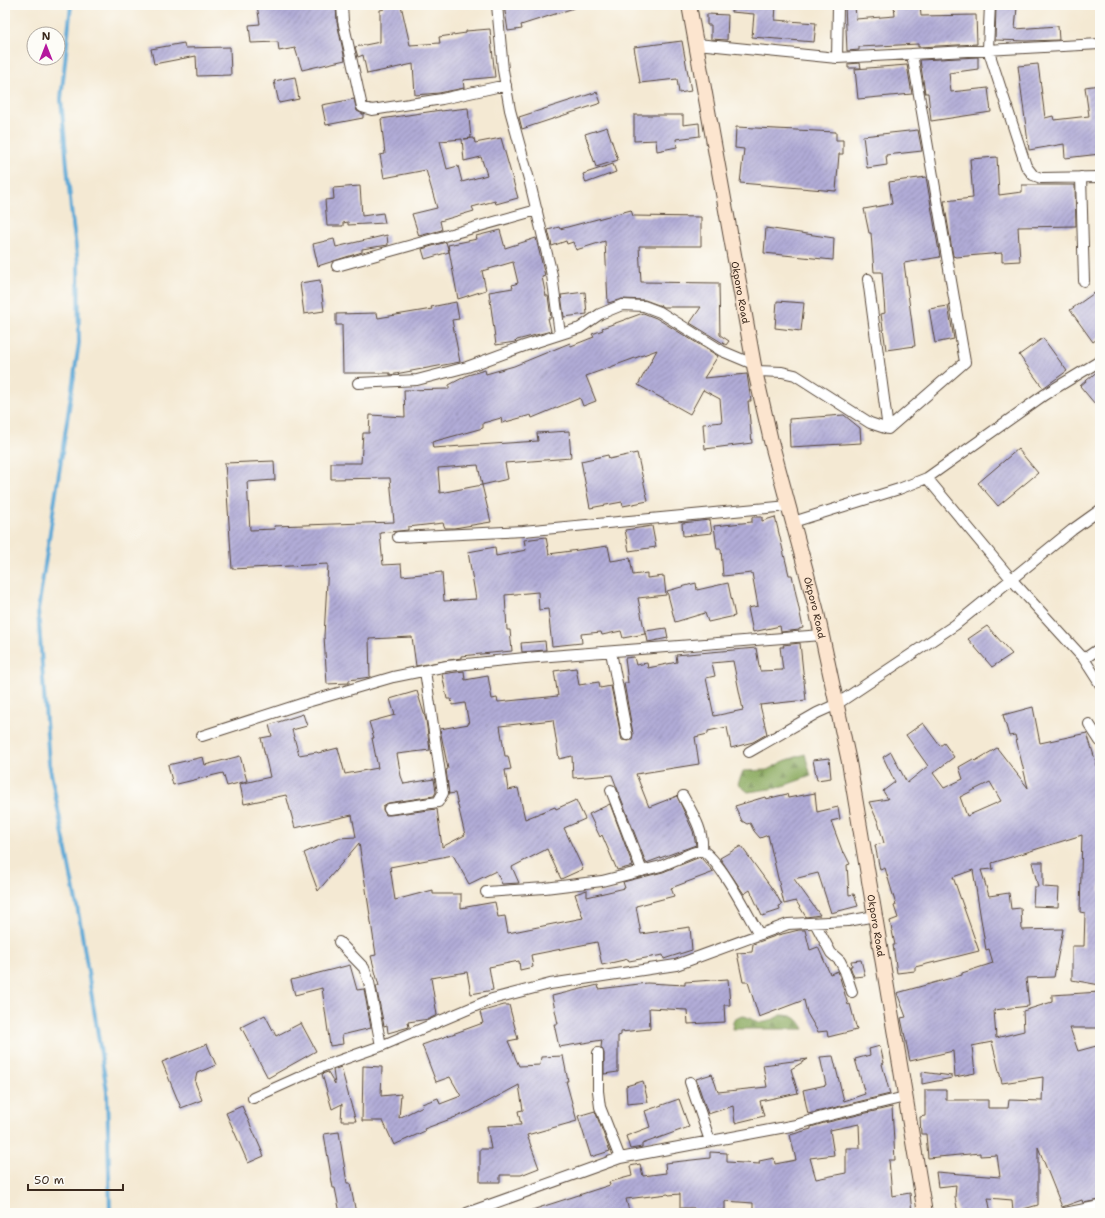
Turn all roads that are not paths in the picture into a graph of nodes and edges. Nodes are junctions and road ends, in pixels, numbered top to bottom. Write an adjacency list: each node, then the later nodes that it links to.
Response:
1 (342, 5): 11 (street)
2 (497, 5): 11 (street)
3 (689, 5): 6 (main road, Okporo Road)
4 (838, 5): 10 (street)
5 (990, 5): 8 (street)
6 (697, 44): 10 (street); 20 (main road, Okporo Road)
7 (1100, 44): 8 (street)
8 (988, 49): 9 (street); 13 (street)
9 (912, 54): 10 (street); 22 (street)
10 (837, 58)
11 (506, 85): 14 (street)
12 (1100, 176): 13 (street)
13 (1081, 177): 17 (street)
14 (536, 210): 15 (street); 18 (street)
15 (337, 266)
16 (868, 279): 22 (street)
17 (1084, 281)
18 (560, 334): 20 (street); 21 (street)
19 (1100, 361): 23 (street)
20 (754, 368): 22 (street); 24 (main road, Okporo Road)
21 (358, 383)
22 (888, 429)
23 (927, 478): 26 (street); 28 (street)
24 (788, 506): 26 (main road, Okporo Road); 27 (street)
25 (1100, 510): 28 (street)
26 (793, 522): 29 (main road, Okporo Road)
27 (398, 537)
28 (1012, 580): 32 (street); 35 (street)
29 (822, 635): 31 (street); 35 (main road, Okporo Road)
30 (1100, 648): 32 (street)
31 (611, 652): 33 (street); 37 (street)
32 (1084, 659): 34 (street)
33 (425, 670): 38 (street); 43 (street)
34 (1100, 684)
35 (837, 704): 40 (street); 47 (main road, Okporo Road)
36 (1089, 724): 39 (street)
37 (627, 735)
38 (202, 736)
39 (1100, 740)
40 (749, 752)
41 (611, 790): 45 (street)
42 (683, 796): 44 (street)
43 (389, 809)
44 (702, 850): 45 (street); 49 (street)
45 (642, 871): 46 (street)
46 (486, 892)
47 (875, 916): 48 (street); 55 (main road, Okporo Road)
48 (815, 923): 49 (street); 51 (street)
49 (759, 934): 52 (street)
50 (339, 942): 52 (street)
51 (852, 992)
52 (381, 1046): 56 (street)
53 (598, 1052): 58 (street)
54 (690, 1082): 57 (street)
55 (905, 1097): 57 (street); 61 (main road, Okporo Road)
56 (253, 1098)
57 (710, 1141): 58 (street)
58 (620, 1158): 60 (street)
59 (1100, 1206): 62 (street)
60 (467, 1213)
61 (925, 1213)
62 (1065, 1213)

